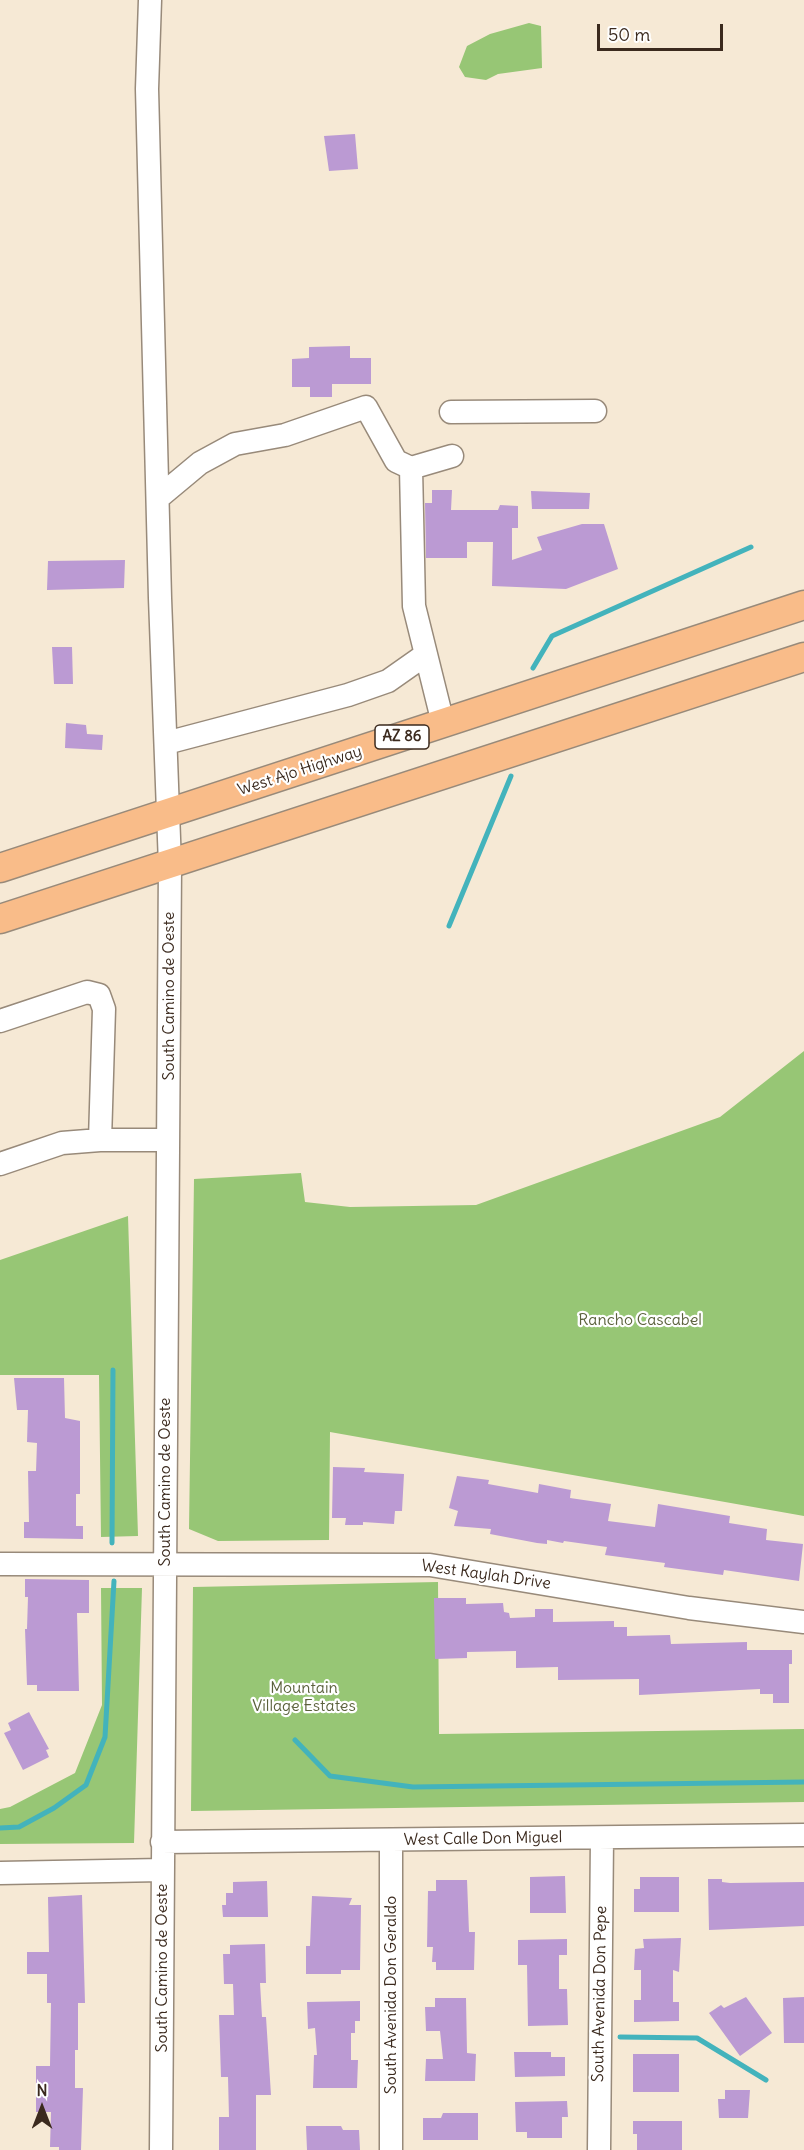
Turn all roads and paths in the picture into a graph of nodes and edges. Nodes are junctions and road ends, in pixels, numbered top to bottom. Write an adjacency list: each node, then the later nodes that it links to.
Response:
1 (150, 0): 6 (street, South Camino de Oeste)
2 (595, 411): 3 (street)
3 (451, 412)
4 (452, 456): 5 (street)
5 (411, 468): 6 (street); 8 (street)
6 (158, 498): 11 (street, South Camino de Oeste)
7 (804, 605): 10 (main road, West Ajo Highway / AZ 86)
8 (426, 655): 10 (street); 11 (street)
9 (804, 657): 13 (main road)
10 (443, 723): 12 (main road, West Ajo Highway / AZ 86)
11 (166, 743): 12 (street, South Camino de Oeste)
12 (169, 813): 13 (street, South Camino de Oeste); 14 (main road, West Ajo Highway / AZ 86)
13 (170, 865): 15 (main road); 18 (street, South Camino de Oeste)
14 (0, 868)
15 (0, 919)
16 (0, 1021): 17 (street)
17 (100, 1140): 18 (street); 19 (street)
18 (168, 1140): 20 (street, South Camino de Oeste)
19 (0, 1164)
20 (164, 1563): 21 (street, West Kaylah Drive); 22 (street, West Kaylah Drive); 26 (street, South Camino de Oeste)
21 (0, 1564)
22 (804, 1622)
23 (804, 1835): 24 (street, West Calle Don Miguel)
24 (602, 1838): 25 (street, West Calle Don Miguel); 31 (street, South Avenida Don Pepe)
25 (391, 1840): 26 (street, West Calle Don Miguel); 30 (street, South Avenida Don Geraldo)
26 (162, 1842): 27 (street, South Camino de Oeste)
27 (162, 1870): 28 (street); 29 (street, South Camino de Oeste)
28 (0, 1873)
29 (161, 2150)
30 (392, 2150)
31 (599, 2150)

